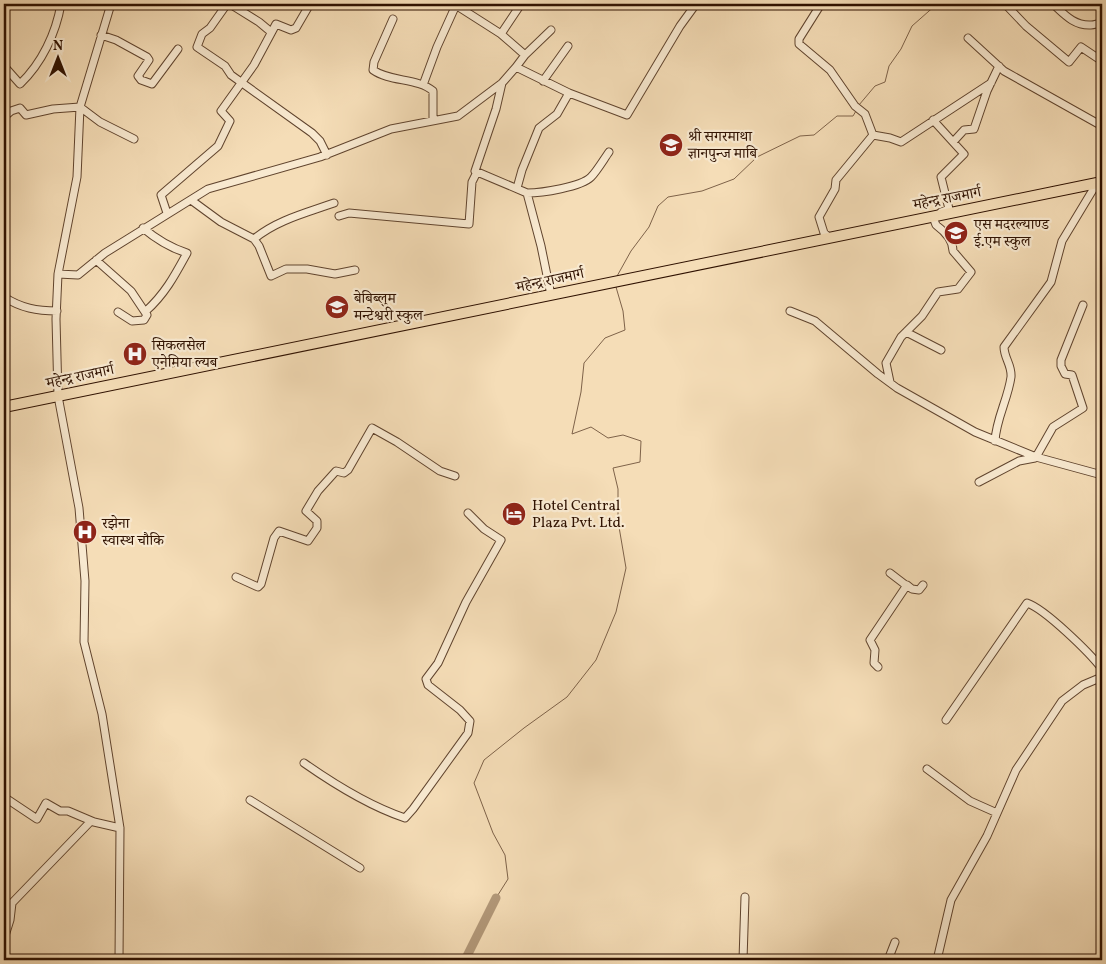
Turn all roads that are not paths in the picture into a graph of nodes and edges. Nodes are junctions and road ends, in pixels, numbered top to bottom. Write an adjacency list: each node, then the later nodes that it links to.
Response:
1 (61, 4): 22 (street)
2 (111, 4): 16 (street)
3 (228, 4): 14 (street); 26 (street)
4 (310, 4): 14 (street)
5 (455, 4): 15 (street); 29 (street)
6 (521, 4): 15 (street)
7 (696, 4): 30 (street)
8 (821, 4): 36 (street)
9 (1053, 4): 12 (street)
10 (1007, 6): 21 (street)
11 (393, 19): 29 (street)
12 (1102, 23)
13 (551, 30): 20 (street)
14 (271, 32): 26 (street)
15 (501, 34): 20 (street)
16 (100, 35): 19 (street); 31 (street)
17 (968, 38): 23 (street)
18 (568, 46): 25 (street)
19 (178, 49)
20 (525, 55): 24 (street)
21 (1102, 62)
22 (4, 66)
23 (999, 66): 28 (street); 35 (street)
24 (516, 67): 25 (street); 27 (street)
25 (543, 81): 30 (street)
26 (241, 82): 40 (street); 47 (street)
27 (502, 83): 33 (street); 41 (street)
28 (991, 83): 34 (street); 38 (street)
29 (423, 85): 33 (street)
30 (569, 93): 43 (street)
31 (80, 107): 32 (street); 37 (street); 56 (street)
32 (4, 117)
33 (433, 120): 40 (street)
34 (933, 120): 36 (street); 38 (street)
35 (1102, 126)
36 (873, 135): 52 (street)
37 (134, 140)
38 (953, 142): 50 (street)
39 (609, 152): 44 (street)
40 (326, 154): 45 (street)
41 (476, 172): 43 (street); 48 (street)
42 (1100, 183): 49 (highway, महेन्द्र राजमार्ग); 69 (street)
43 (517, 188): 44 (street)
44 (527, 192): 57 (street)
45 (191, 200): 47 (street); 53 (street)
46 (334, 203): 53 (street)
47 (167, 213): 51 (street)
48 (339, 216)
49 (933, 217): 50 (highway, महेन्द्र राजमार्ग); 64 (street)
50 (919, 218): 52 (highway, महेन्द्र राजमार्ग)
51 (144, 228): 54 (street); 61 (street)
52 (830, 238): 57 (highway, महेन्द्र राजमार्ग)
53 (254, 239): 55 (street)
54 (96, 260): 56 (street); 61 (street)
55 (354, 270)
56 (58, 274): 60 (street)
57 (551, 295): 67 (highway, महेन्द्र राजमार्ग)
58 (4, 297): 60 (street)
59 (1083, 305): 70 (street)
60 (57, 311): 67 (street)
61 (146, 311): 62 (street)
62 (118, 312)
63 (790, 312): 66 (street)
64 (906, 332): 65 (street); 66 (street)
65 (941, 350)
66 (890, 382): 69 (street)
67 (58, 396): 68 (highway, महेन्द्र राजमार्ग); 90 (street)
68 (4, 407)
69 (995, 441): 70 (street)
70 (1036, 457): 72 (street); 73 (street)
71 (455, 476): 76 (street)
72 (1102, 476)
73 (978, 482)
74 (468, 513): 84 (street)
75 (890, 573): 78 (street)
76 (236, 577)
77 (923, 585): 78 (street)
78 (906, 586): 79 (street)
79 (878, 667)
80 (1102, 669): 83 (street)
81 (1099, 678): 82 (street); 88 (street)
82 (1102, 685)
83 (946, 720)
84 (304, 764)
85 (927, 769): 88 (street)
86 (4, 797): 89 (street)
87 (250, 800): 91 (street)
88 (997, 813): 99 (street)
89 (91, 821): 90 (street); 93 (street)
90 (120, 828): 96 (street)
91 (360, 868)
92 (744, 897): 97 (street)
93 (7, 915): 94 (street)
94 (4, 939)
95 (895, 942): 98 (street)
96 (119, 960)
97 (743, 960)
98 (888, 960)
99 (936, 960)

